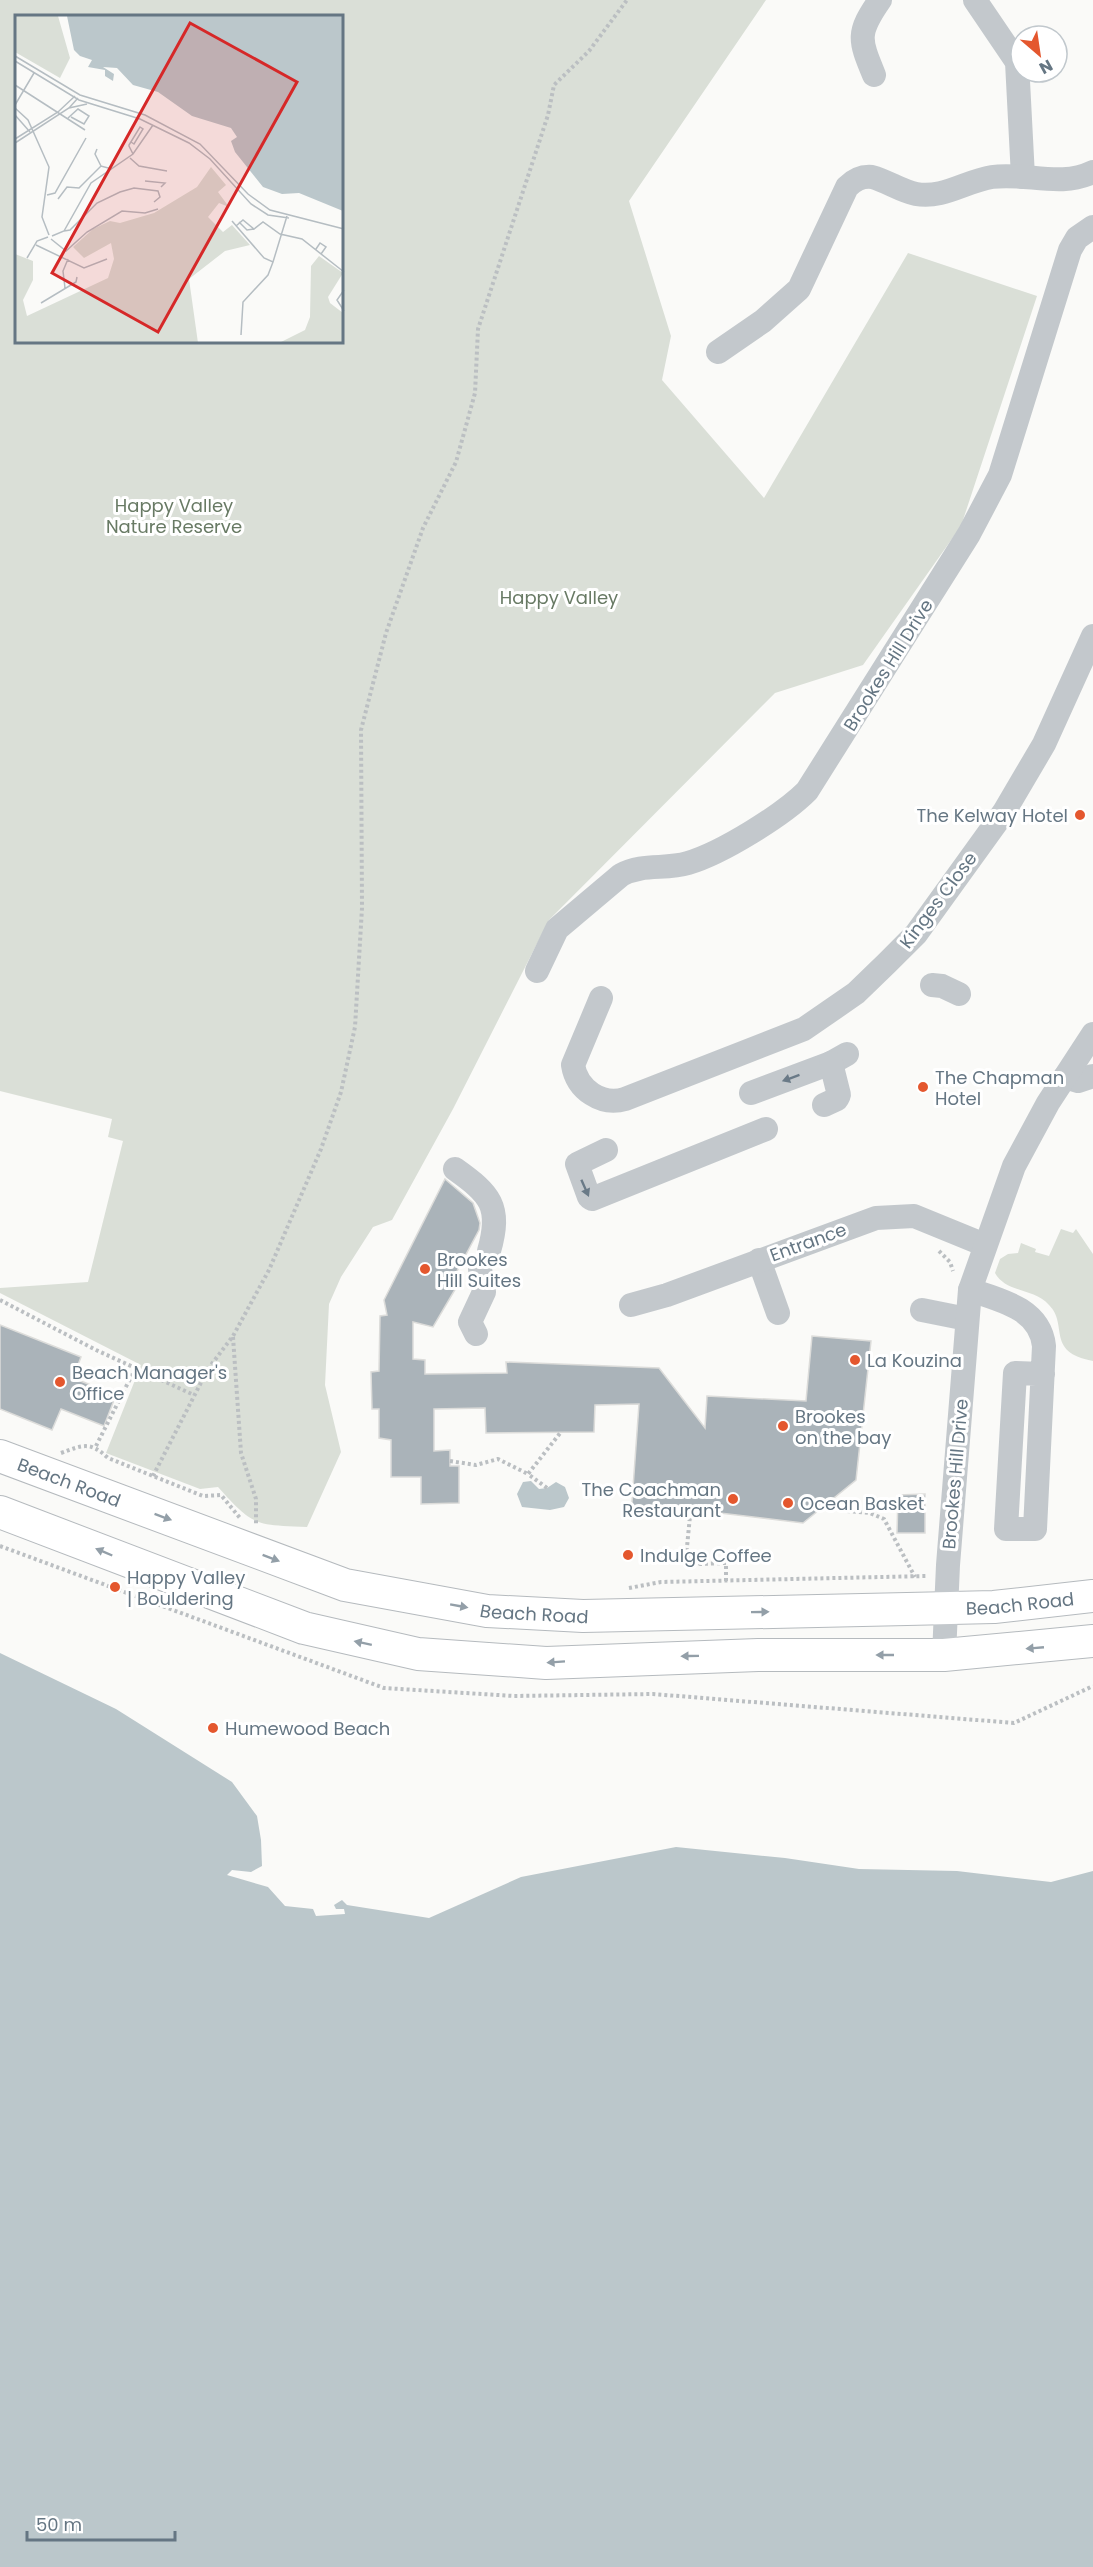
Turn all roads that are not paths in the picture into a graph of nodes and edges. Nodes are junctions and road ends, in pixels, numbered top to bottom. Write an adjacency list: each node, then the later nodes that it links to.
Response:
1 (880, 0): 3 (street)
2 (975, 0): 5 (street)
3 (874, 75)
4 (1093, 172): 5 (street)
5 (1023, 177): 7 (street)
6 (1093, 227): 9 (street, Brookes Hill Drive)
7 (718, 352)
8 (1093, 636): 12 (street, Kinges Close)
9 (537, 971)
10 (932, 985): 11 (street)
11 (958, 994)
12 (601, 998)
13 (1093, 1034): 15 (street, Brookes Hill Drive)
14 (1093, 1076): 15 (street)
15 (1065, 1077): 21 (street, Brookes Hill Drive)
16 (751, 1093): 17 (street, one-way to 16)
17 (824, 1105)
18 (766, 1129): 19 (street, one-way to 18)
19 (606, 1150)
20 (455, 1170): 28 (street)
21 (985, 1245): 22 (street, Entrance); 23 (street, Brookes Hill Drive)
22 (759, 1260): 24 (street, Entrance); 26 (street)
23 (963, 1284): 27 (street, Brookes Hill Drive); 29 (street)
24 (632, 1305)
25 (922, 1310): 27 (street)
26 (778, 1312)
27 (967, 1319): 33 (street, Brookes Hill Drive)
28 (476, 1334)
29 (1043, 1374): 29 (street)
30 (0, 1456): 33 (main road, Beach Road, one-way to 33)
31 (0, 1512): 35 (main road, one-way to 31)
32 (1093, 1596): 33 (main road, Beach Road)
33 (946, 1607): 35 (street, Brookes Hill Drive)
34 (1093, 1641): 35 (main road, one-way to 35)
35 (944, 1655)

